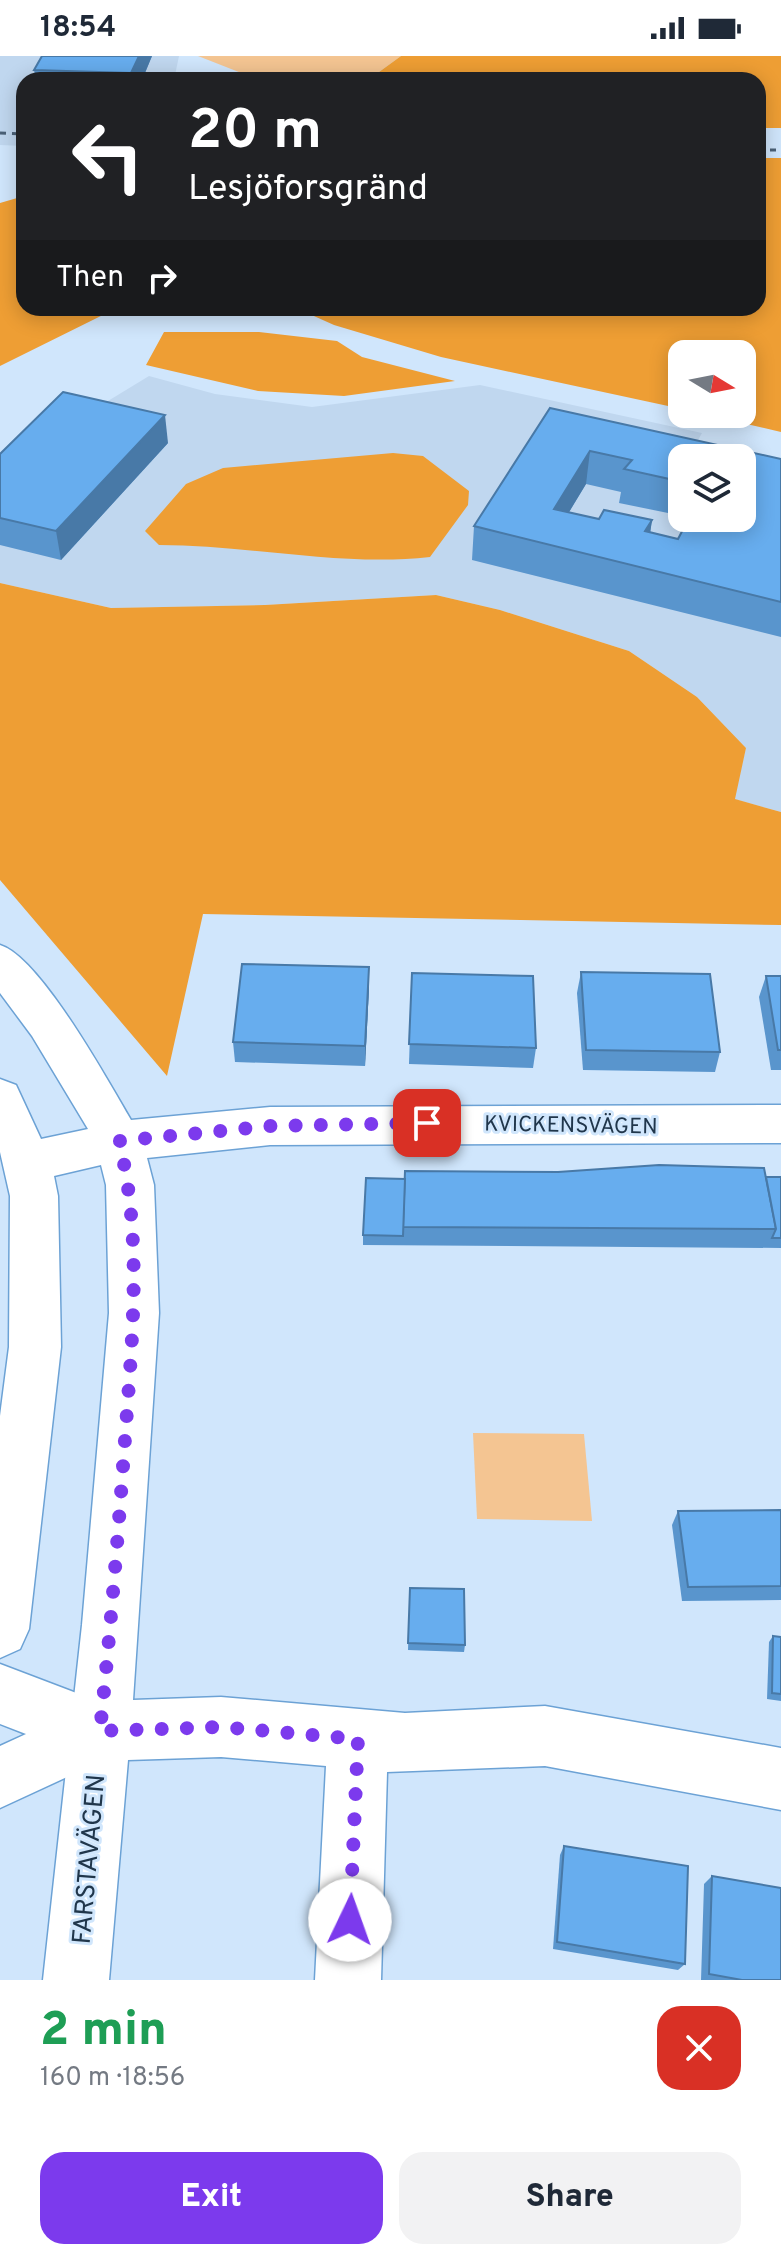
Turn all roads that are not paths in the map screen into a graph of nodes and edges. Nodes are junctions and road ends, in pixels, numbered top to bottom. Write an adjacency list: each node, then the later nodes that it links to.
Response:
1 (0, 961): 4 (main road, FARSTAVÄGEN)
2 (0, 1098): 5 (main road)
3 (781, 1124): 4 (main road, KVICKENSVÄGEN)
4 (119, 1141): 5 (main road, KVICKENSVÄGEN); 8 (main road, FARSTAVÄGEN)
5 (28, 1162): 6 (main road)
6 (0, 1629)
7 (0, 1694): 8 (main road)
8 (100, 1731): 9 (main road); 10 (main road); 12 (main road, FARSTAVÄGEN)
9 (358, 1739): 11 (main road); 13 (main road)
10 (0, 1777)
11 (781, 1779)
12 (76, 1980)
13 (348, 1980)

